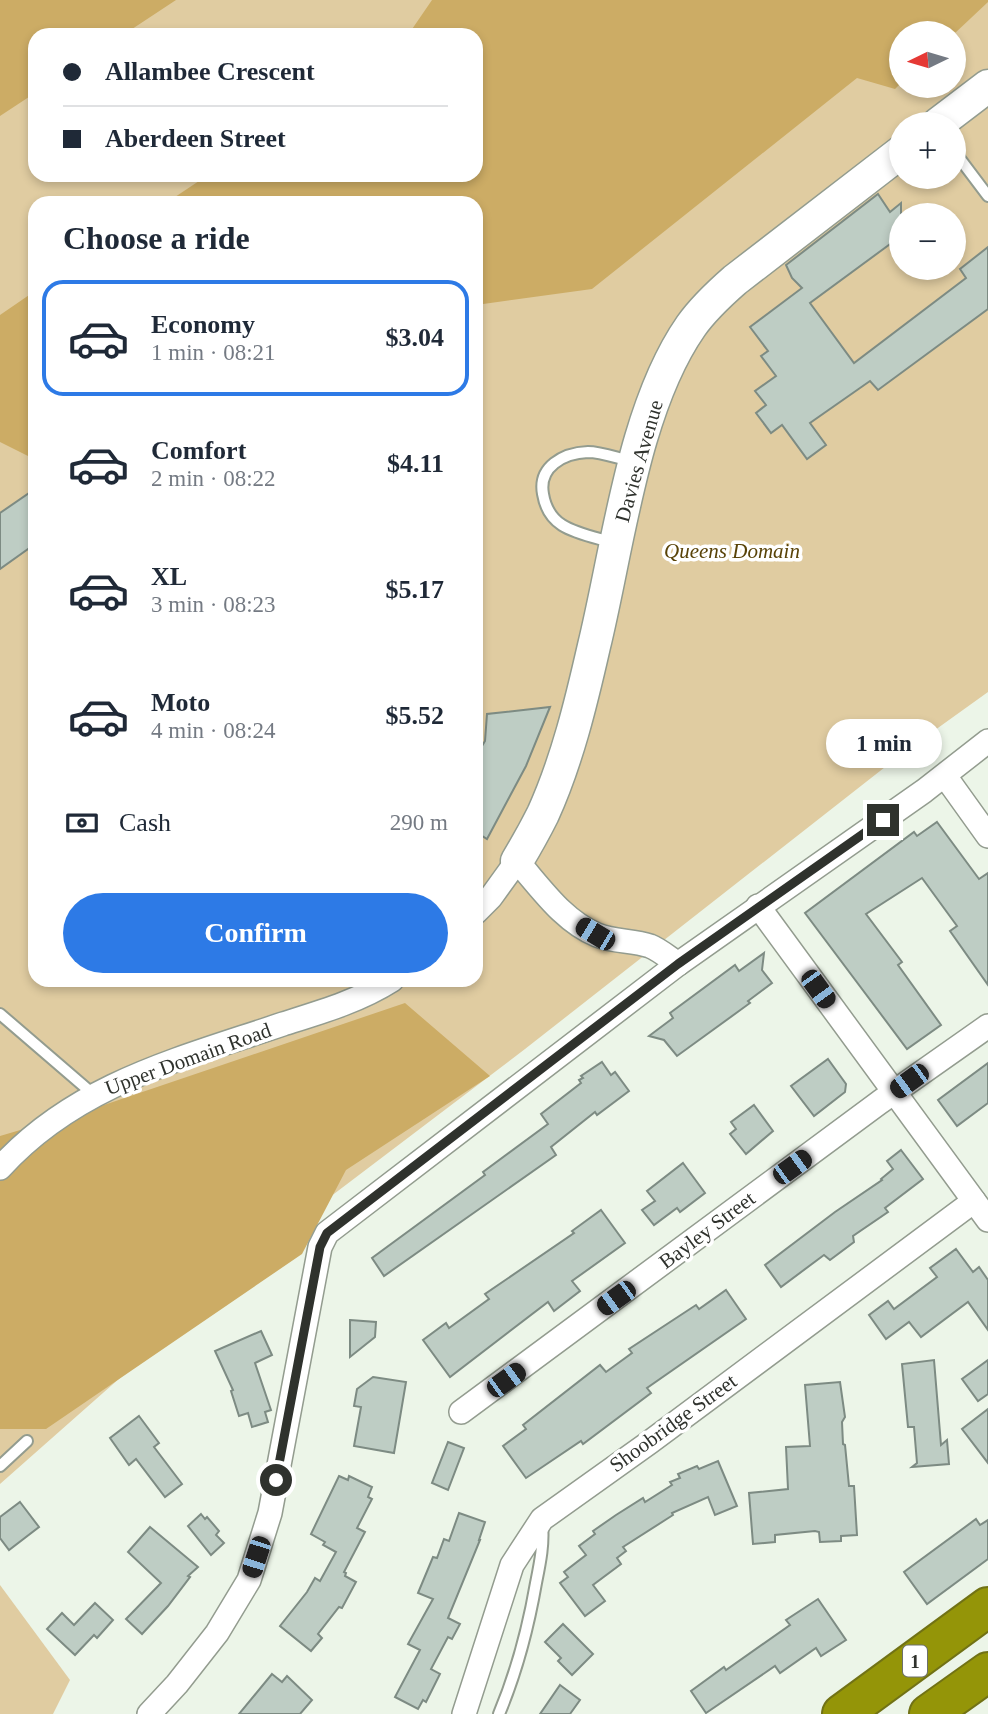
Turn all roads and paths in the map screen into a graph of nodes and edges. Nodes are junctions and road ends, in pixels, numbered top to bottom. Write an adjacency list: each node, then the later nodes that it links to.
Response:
1 (988, 86): 2 (street)
2 (954, 112)
3 (889, 161): 6 (street, Davies Avenue)
4 (966, 166): 5 (lane)
5 (988, 196)
6 (636, 462): 7 (street, Davies Avenue); 7 (lane)
7 (616, 544): 11 (street, Davies Avenue)
8 (988, 741): 9 (street)
9 (945, 776): 10 (street); 13 (street)
10 (988, 836)
11 (517, 861): 12 (street); 14 (street)
12 (483, 905)
13 (758, 906): 14 (street); 18 (street)
14 (678, 964): 29 (street)
15 (381, 987): 19 (street, Upper Domain Road)
16 (0, 1014): 19 (lane)
17 (988, 1026): 18 (street, Bayley Street)
18 (894, 1092): 21 (street); 23 (street, Bayley Street)
19 (93, 1094): 20 (street, Upper Domain Road)
20 (0, 1168)
21 (974, 1201): 22 (street); 26 (street, Shoobridge Street)
22 (988, 1220)
23 (461, 1412)
24 (27, 1441): 25 (lane)
25 (0, 1466)
26 (542, 1519): 30 (street, Shoobridge Street); 31 (lane)
27 (988, 1607): 32 (highway, 1)
28 (988, 1672): 33 (highway)
29 (149, 1714)
30 (464, 1714)
31 (499, 1714)
32 (842, 1714)
33 (929, 1714)

